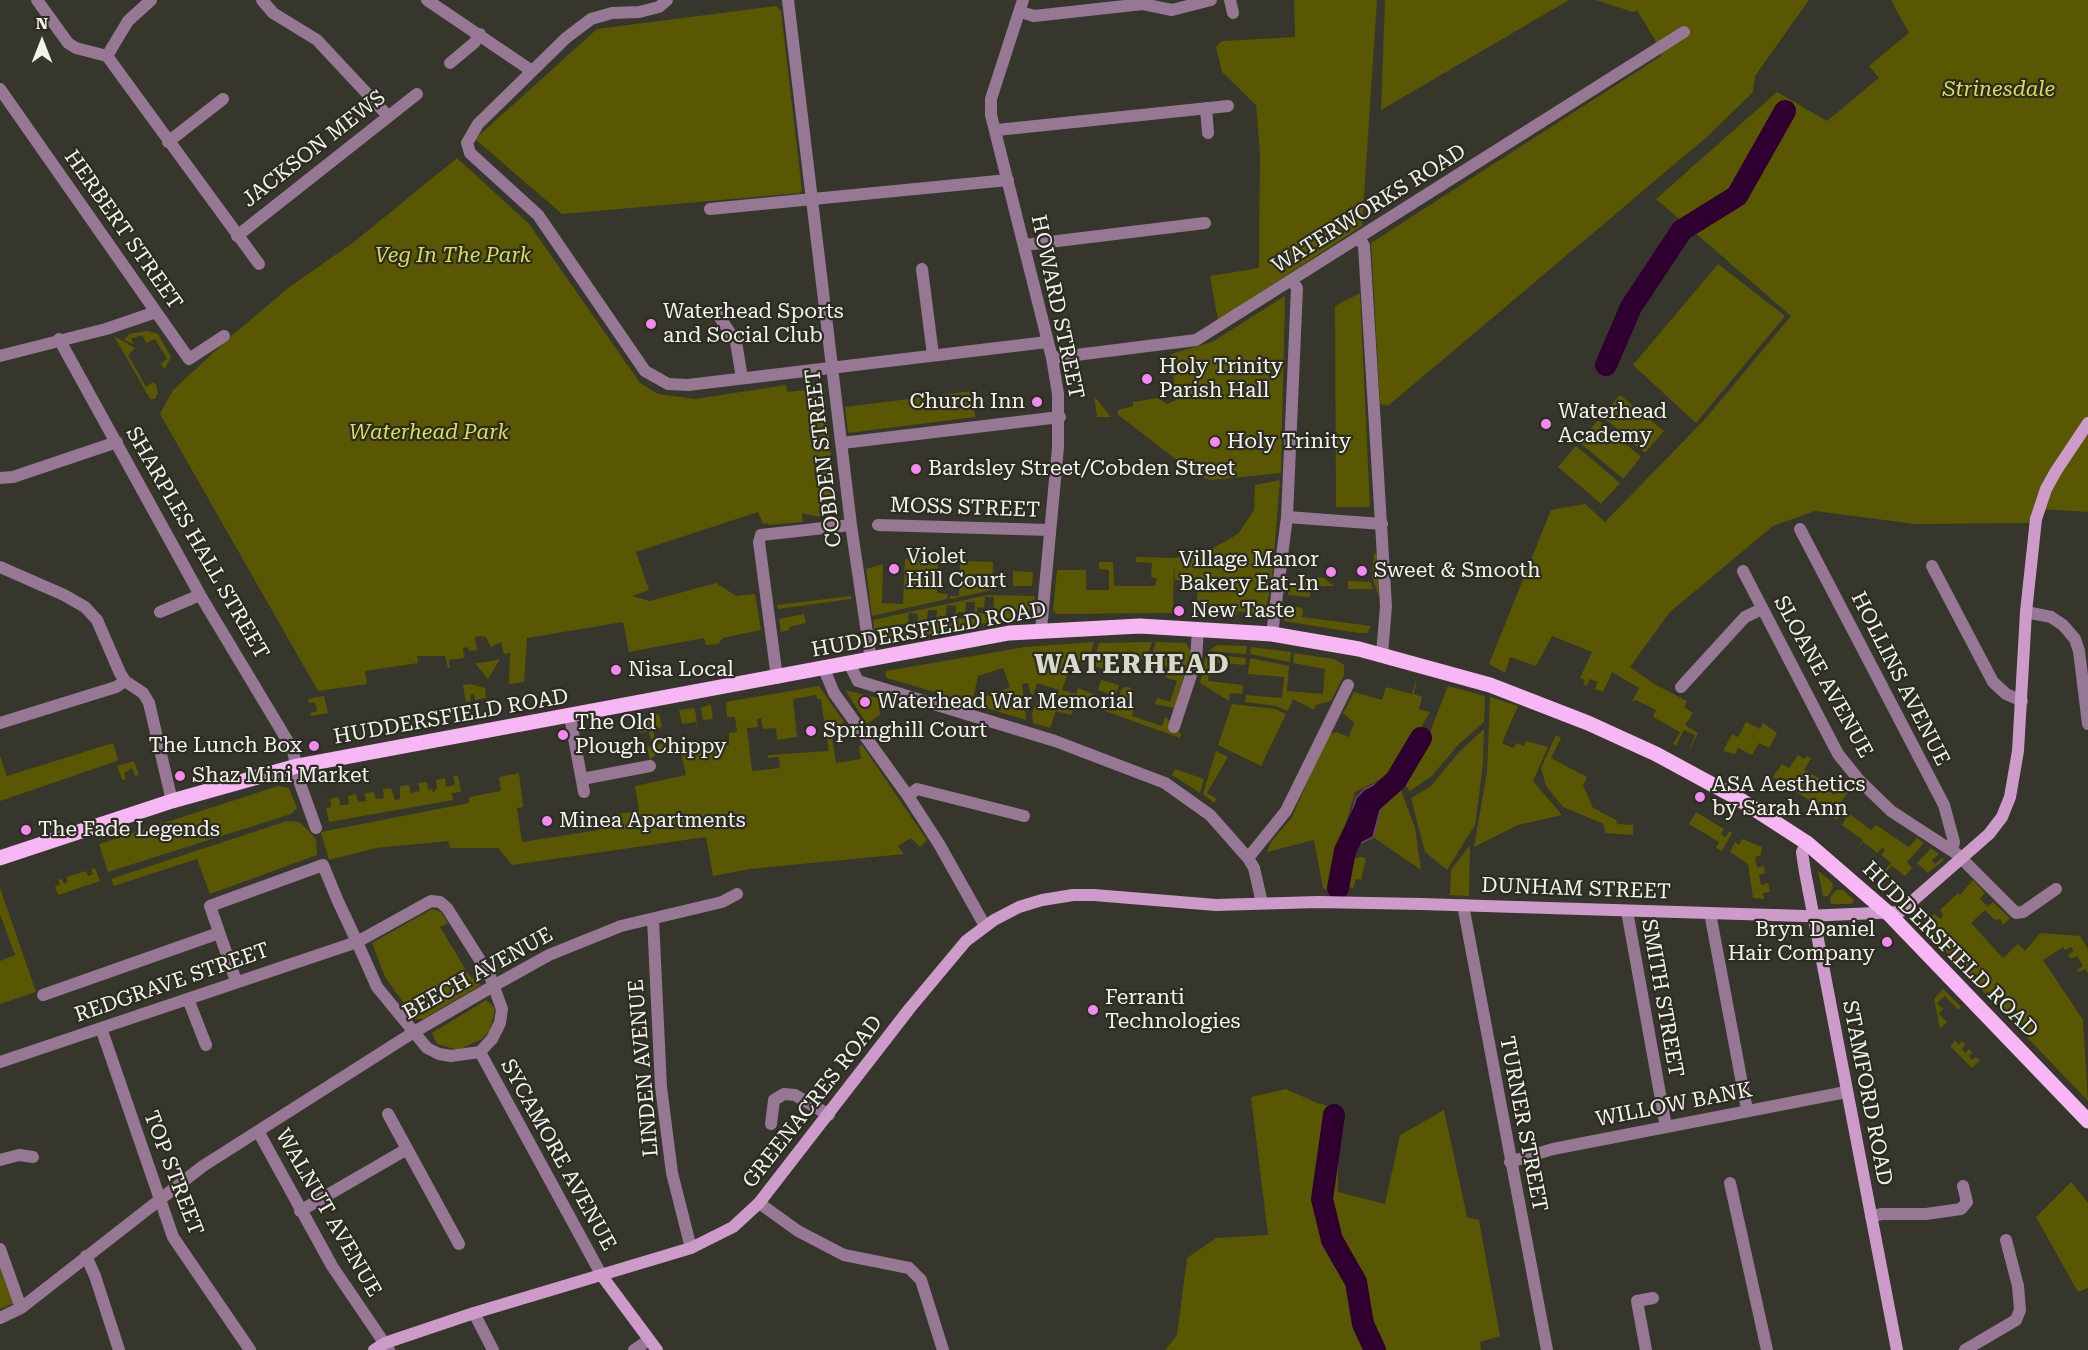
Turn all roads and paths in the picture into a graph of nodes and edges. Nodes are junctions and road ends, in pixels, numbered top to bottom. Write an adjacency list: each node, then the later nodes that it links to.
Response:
1 (37, 0): 13 (street)
2 (151, 0): 13 (street)
3 (262, 0): 21 (street)
4 (427, 0): 12 (street)
5 (667, 0): 15 (street)
6 (788, 0): 26 (street, COBDEN STREET)
7 (1210, 0): 9 (street)
8 (1230, 0): 10 (street)
9 (1022, 6): 22 (street, HOWARD STREET)
10 (1233, 13)
11 (1684, 32): 30 (street, WATERWORKS ROAD)
12 (480, 34): 14 (street); 15 (street)
13 (108, 56): 24 (street)
14 (450, 63)
15 (532, 71): 44 (street)
16 (0, 89): 35 (street, HERBERT STREET)
17 (417, 94): 21 (street, JACKSON MEWS)
18 (223, 99): 24 (street)
19 (1228, 106): 20 (street)
20 (1206, 108): 22 (street); 23 (street)
21 (387, 115): 29 (street, JACKSON MEWS)
22 (997, 130): 25 (street, HOWARD STREET)
23 (1208, 133)
24 (168, 142): 29 (street)
25 (1008, 180): 26 (street); 31 (street, HOWARD STREET)
26 (812, 198): 27 (street); 43 (street, COBDEN STREET)
27 (710, 209)
28 (1205, 223): 31 (street)
29 (237, 236): 32 (street)
30 (1360, 239): 34 (street, WATERWORKS ROAD); 51 (street)
31 (1025, 245): 39 (street, HOWARD STREET)
32 (259, 264)
33 (922, 269): 41 (street)
34 (1292, 281): 42 (street, WATERWORKS ROAD); 50 (street)
35 (156, 312): 37 (street, HERBERT STREET); 38 (street)
36 (719, 316): 44 (street)
37 (224, 336)
38 (59, 339): 40 (street); 47 (street, SHARPLES HALL STREET)
39 (1047, 342): 41 (street); 42 (street, HOWARD STREET)
40 (0, 356)
41 (933, 356): 43 (street)
42 (1052, 358): 45 (street, HOWARD STREET)
43 (833, 367): 44 (street); 48 (street, COBDEN STREET)
44 (742, 378)
45 (1060, 417): 48 (street); 55 (street, HOWARD STREET)
46 (2088, 423): 62 (street)
47 (117, 442): 49 (street); 59 (street, SHARPLES HALL STREET)
48 (842, 443): 52 (street, COBDEN STREET)
49 (0, 478)
50 (1287, 517): 51 (street); 65 (street)
51 (1382, 524): 66 (street)
52 (851, 525): 67 (street, COBDEN STREET); 70 (street)
53 (878, 525): 55 (street, MOSS STREET)
54 (1800, 529): 88 (street, HOLLINS AVENUE)
55 (1050, 530): 64 (street, HOWARD STREET)
56 (1932, 566): 74 (street)
57 (0, 567): 71 (street)
58 (1743, 571): 60 (street, SLOANE AVENUE)
59 (200, 595): 61 (street); 79 (street, SHARPLES HALL STREET)
60 (1761, 609): 73 (street); 88 (street, SLOANE AVENUE)
61 (160, 612)
62 (2026, 612): 74 (street); 77 (street)
63 (1198, 628): 64 (main road, HUDDERSFIELD ROAD); 65 (main road, HUDDERSFIELD ROAD); 78 (street)
64 (1041, 630): 67 (main road, HUDDERSFIELD ROAD)
65 (1272, 634): 66 (main road, HUDDERSFIELD ROAD)
66 (1382, 654): 87 (main road, HUDDERSFIELD ROAD)
67 (871, 660): 68 (main road, HUDDERSFIELD ROAD)
68 (850, 664): 69 (main road, HUDDERSFIELD ROAD); 90 (street)
69 (824, 669): 70 (main road, HUDDERSFIELD ROAD); 83 (street)
70 (777, 678): 75 (main road, HUDDERSFIELD ROAD)
71 (125, 681): 76 (street); 84 (street)
72 (1348, 685): 90 (street)
73 (1681, 687)
74 (2022, 701): 91 (street)
75 (570, 717): 79 (main road, HUDDERSFIELD ROAD); 81 (street)
76 (0, 723)
77 (2088, 724)
78 (1174, 727)
79 (297, 766): 84 (main road, HUDDERSFIELD ROAD); 86 (street, SHARPLES HALL STREET)
80 (650, 766): 81 (street)
81 (582, 779): 82 (street)
82 (584, 792)
83 (908, 795): 85 (street); 101 (street)
84 (172, 801): 89 (main road, HUDDERSFIELD ROAD)
85 (1024, 816)
86 (316, 828)
87 (1807, 843): 98 (main road, HUDDERSFIELD ROAD); 99 (street, STAMFORD ROAD)
88 (1952, 850): 91 (street, SLOANE AVENUE)
89 (0, 858)
90 (1248, 858): 94 (street)
91 (1963, 859): 92 (street, SLOANE AVENUE); 98 (street)
92 (2056, 889)
93 (737, 894): 100 (street, BEECH AVENUE)
94 (1262, 903): 95 (street, DUNHAM STREET); 101 (street, GREENACRES ROAD)
95 (1463, 905): 96 (street, DUNHAM STREET); 124 (street, TURNER STREET)
96 (1627, 911): 97 (street, DUNHAM STREET); 119 (street, SMITH STREET)
97 (1710, 913): 99 (street, DUNHAM STREET); 114 (street)
98 (1889, 914): 99 (street, DUNHAM STREET); 117 (main road, HUDDERSFIELD ROAD)
99 (1813, 915): 113 (street, STAMFORD ROAD)
100 (653, 919): 105 (street, BEECH AVENUE); 133 (street, LINDEN AVENUE)
101 (985, 926): 116 (street, GREENACRES ROAD)
102 (219, 933): 103 (street); 104 (street); 106 (street)
103 (357, 942): 104 (street, REDGRAVE STREET); 105 (street, REDGRAVE STREET); 109 (street)
104 (236, 981): 107 (street, REDGRAVE STREET)
105 (495, 985): 109 (street, BEECH AVENUE); 111 (street)
106 (43, 995)
107 (188, 999): 108 (street, REDGRAVE STREET); 110 (street)
108 (100, 1029): 112 (street, REDGRAVE STREET); 127 (street, TOP STREET)
109 (414, 1032): 111 (street); 120 (street, BEECH AVENUE)
110 (206, 1045)
111 (480, 1052): 136 (street, SYCAMORE AVENUE)
112 (0, 1062)
113 (1846, 1092): 114 (street, WILLOW BANK); 130 (street, STAMFORD ROAD)
114 (1748, 1110): 119 (street, WILLOW BANK)
115 (388, 1114): 121 (street)
116 (829, 1115): 118 (street); 128 (street, GREENACRES ROAD)
117 (2088, 1121)
118 (771, 1124)
119 (1666, 1127): 124 (street, WILLOW BANK)
120 (258, 1131): 127 (street, BEECH AVENUE); 129 (street, WALNUT AVENUE)
121 (407, 1149): 129 (street); 132 (street)
122 (33, 1157): 123 (street)
123 (0, 1160)
124 (1510, 1162): 149 (street, TURNER STREET)
125 (1730, 1183): 151 (street)
126 (1963, 1186): 130 (street)
127 (158, 1199): 135 (street, BEECH AVENUE); 144 (street, TOP STREET)
128 (759, 1203): 133 (street, GREENACRES ROAD); 148 (street)
129 (300, 1211): 142 (street, WALNUT AVENUE)
130 (1871, 1216): 152 (street, STAMFORD ROAD)
131 (2006, 1240): 153 (street)
132 (459, 1244)
133 (691, 1248): 136 (street, GREENACRES ROAD)
134 (0, 1249): 138 (street)
135 (86, 1256): 138 (street, BEECH AVENUE); 143 (street)
136 (602, 1276): 139 (street, GREENACRES ROAD); 141 (street)
137 (1653, 1298): 150 (street)
138 (21, 1308): 140 (street, BEECH AVENUE)
139 (474, 1314): 142 (street, GREENACRES ROAD); 146 (street)
140 (0, 1318)
141 (653, 1345): 147 (street)
142 (387, 1347): 145 (street, GREENACRES ROAD)
143 (119, 1350)
144 (250, 1350)
145 (374, 1350)
146 (493, 1350)
147 (634, 1350)
148 (943, 1350)
149 (1547, 1350)
150 (1646, 1350)
151 (1767, 1350)
152 (1897, 1350)
153 (1965, 1350)

